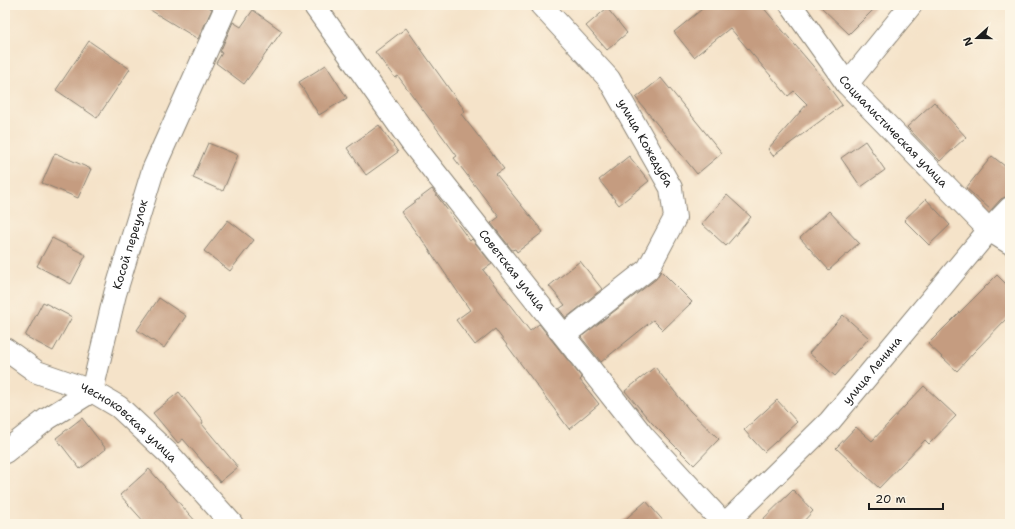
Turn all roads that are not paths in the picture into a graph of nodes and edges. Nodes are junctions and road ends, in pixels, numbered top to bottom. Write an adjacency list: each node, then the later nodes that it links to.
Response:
1 (227, 5): 12 (street, Косой переулок)
2 (314, 5): 10 (street, Советская улица)
3 (541, 5): 10 (street, улица Кожедуба)
4 (791, 5): 6 (street, Социалистическая улица)
5 (911, 5): 6 (street)
6 (847, 84): 8 (street, Социалистическая улица)
7 (1010, 208): 8 (street, улица Ленина)
8 (989, 230): 9 (street, Социалистическая улица); 15 (street, улица Ленина)
9 (1010, 243)
10 (564, 335): 15 (street, Советская улица)
11 (5, 349): 12 (street, Чесноковская улица)
12 (92, 390): 13 (street); 14 (street, Чесноковская улица)
13 (5, 452)
14 (232, 524)
15 (724, 524)

